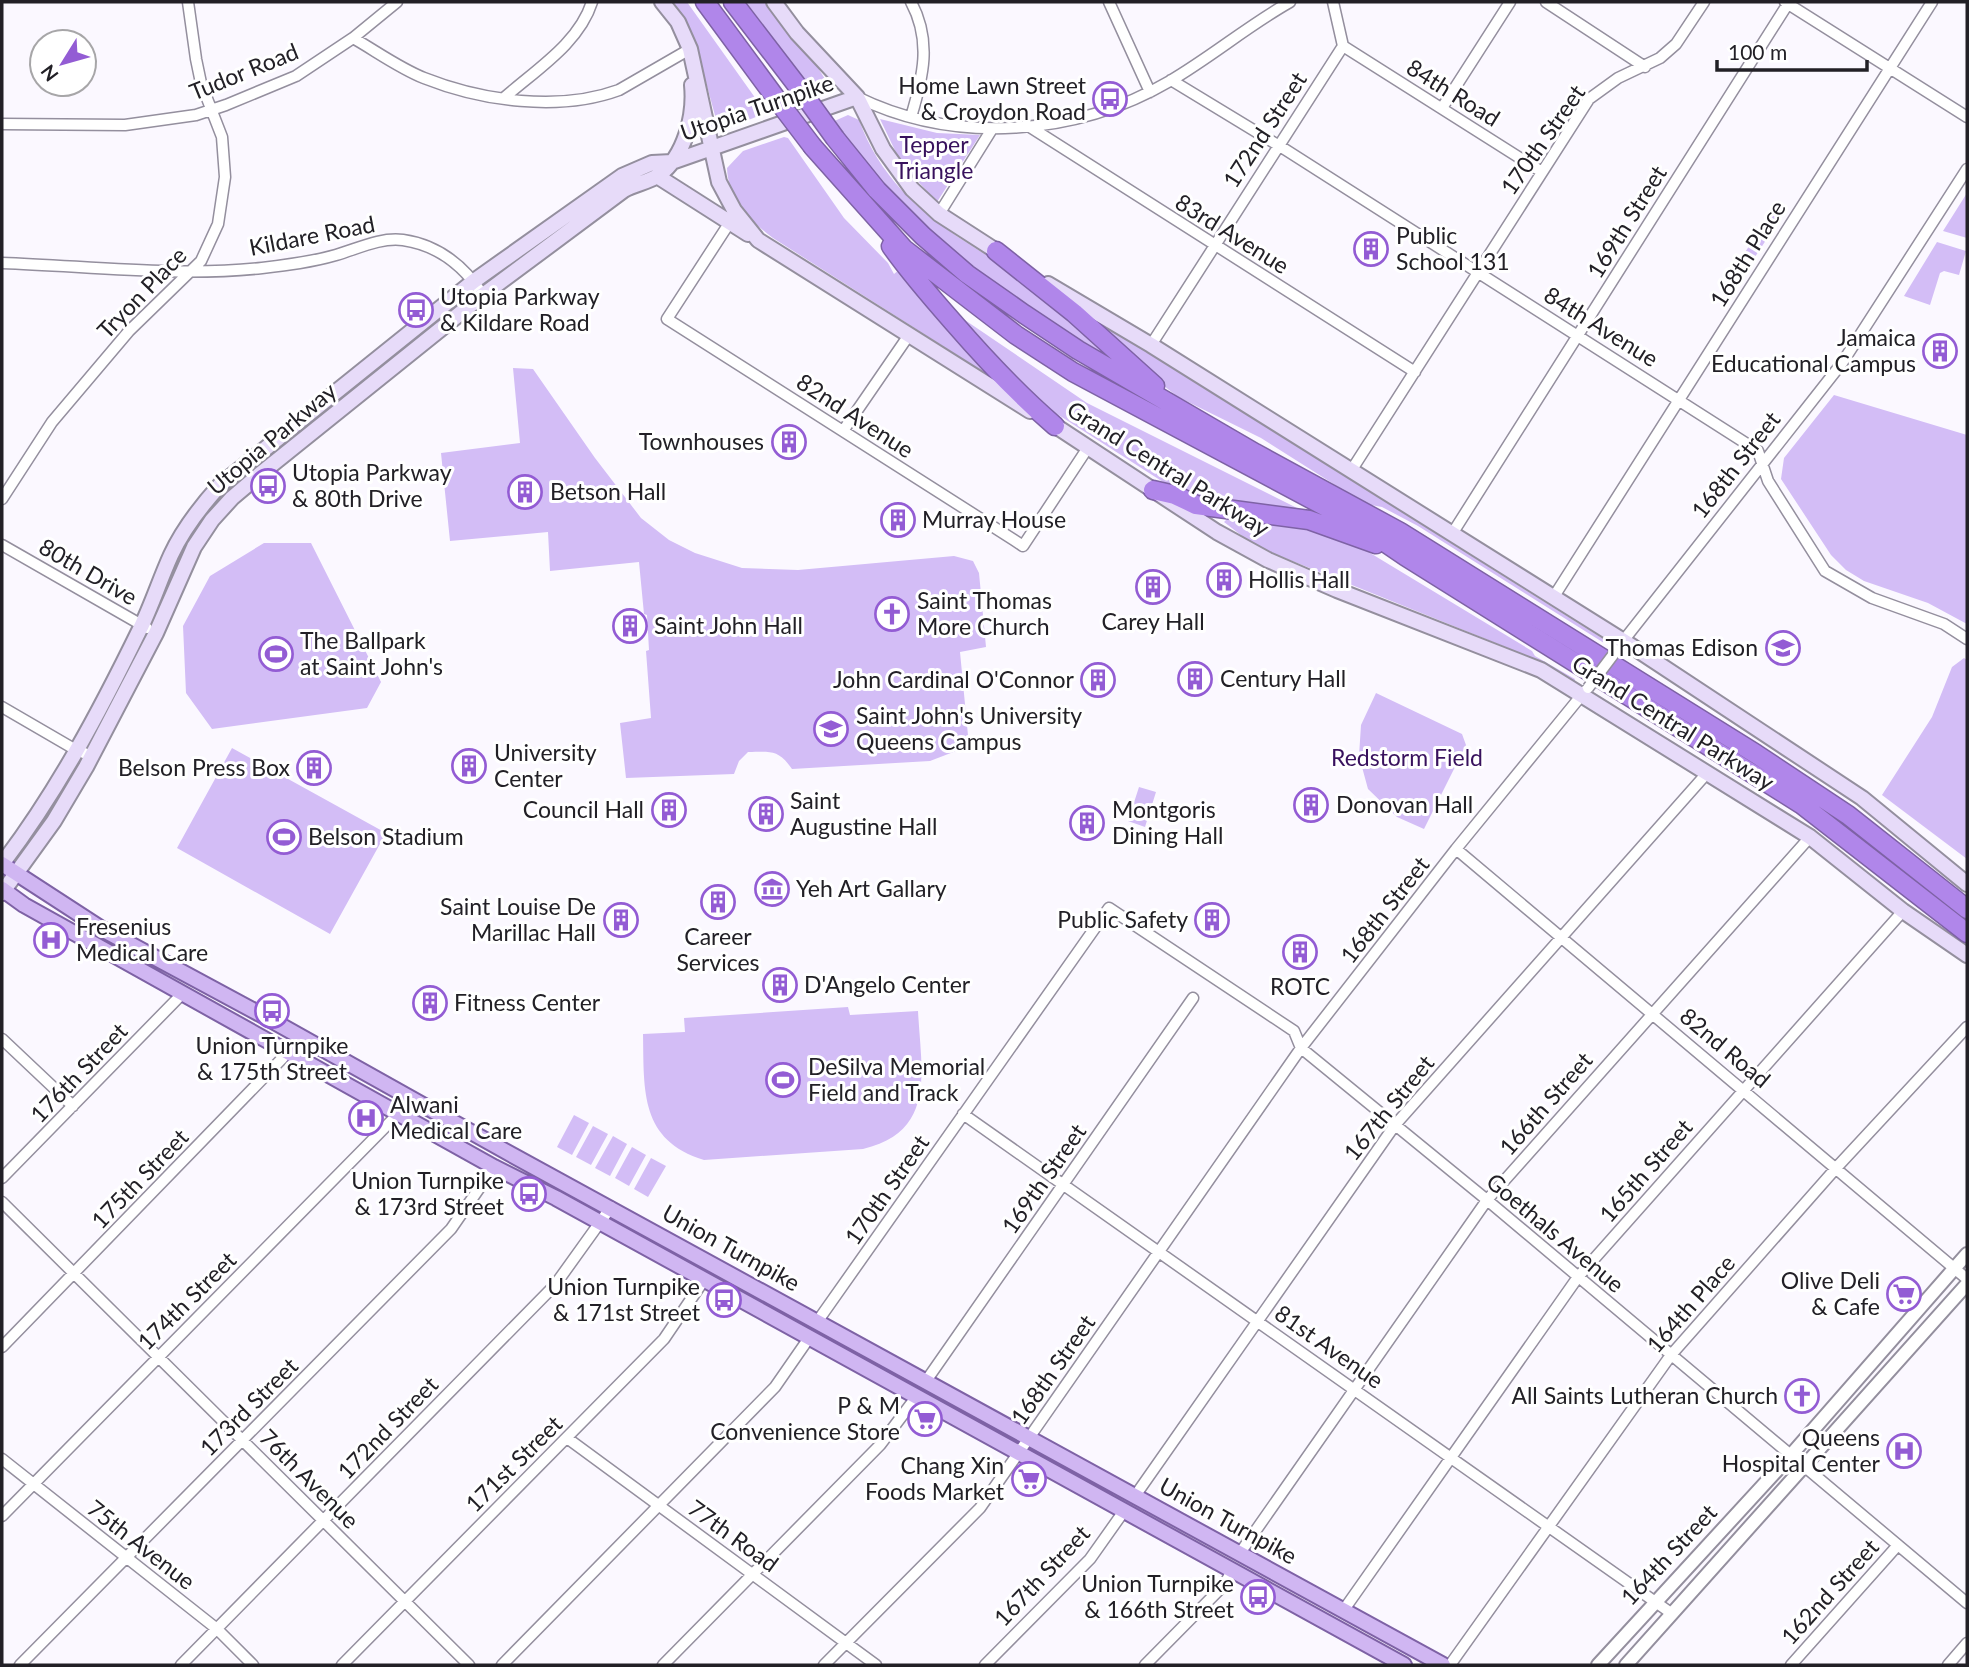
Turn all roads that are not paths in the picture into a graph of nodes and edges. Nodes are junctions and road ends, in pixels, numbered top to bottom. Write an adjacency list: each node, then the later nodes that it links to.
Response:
1 (188, 2): 27 (street, Tryon Place)
2 (397, 2): 17 (street, Tudor Road)
3 (592, 2): 24 (street)
4 (662, 2): 19 (main road, Grand Central Parkway)
5 (705, 2): 40 (highway, Grand Central Parkway, bridge)
6 (733, 2): 56 (highway, Grand Central Parkway, bridge)
7 (774, 2): 25 (main road, Grand Central Parkway)
8 (911, 2): 28 (street)
9 (1109, 2): 23 (street)
10 (1288, 2): 22 (street)
11 (1332, 2): 18 (street)
12 (1510, 2): 26 (street)
13 (1546, 2): 20 (street)
14 (1704, 2): 20 (street, 170th Street)
15 (1788, 2): 21 (street); 52 (street, 169th Street)
16 (1931, 2): 21 (street, 168th Place)
17 (353, 38): 24 (street); 27 (street, Tudor Road)
18 (1343, 46): 26 (street, 84th Road); 33 (street, 172nd Street)
19 (690, 49): 24 (street); 34 (main road, Grand Central Parkway); 35 (main road)
20 (1644, 67): 37 (street, 170th Street)
21 (1889, 68): 29 (street); 55 (street, 168th Place)
22 (1171, 80): 23 (street); 33 (street, 84th Avenue)
23 (1150, 92): 31 (street)
24 (505, 97)
25 (858, 97): 28 (street); 34 (main road, Utopia Turnpike); 41 (main road, Grand Central Parkway)
26 (1442, 108): 37 (street, 84th Road)
27 (212, 109): 30 (street, Tudor Road); 47 (street, Tryon Place)
28 (911, 117): 32 (street)
29 (1967, 117)
30 (2, 124)
31 (1030, 127): 32 (street); 44 (street, 83rd Avenue)
32 (992, 129): 41 (street)
33 (1278, 145): 44 (street, 172nd Street); 48 (street, 84th Avenue)
34 (713, 148): 35 (main road, Utopia Turnpike); 43 (main road, Grand Central Parkway)
35 (672, 162): 38 (main road, Utopia Turnpike); 39 (main road, Utopia Parkway)
36 (1967, 169): 60 (street, 168th Street)
37 (1542, 172): 48 (street, 170th Street)
38 (622, 176): 49 (main road, Utopia Parkway)
39 (657, 176): 42 (main road); 50 (main road, Utopia Parkway)
40 (861, 203): 57 (highway); 66 (highway, Grand Central Parkway)
41 (939, 214): 45 (main road, Grand Central Parkway)
42 (730, 222): 43 (main road); 58 (street, 82nd Avenue)
43 (758, 240): 51 (main road, Grand Central Parkway)
44 (1214, 245): 53 (street, 172nd Street); 54 (street, 83rd Avenue)
45 (996, 251): 53 (main road, Grand Central Parkway); 56 (highway)
46 (2, 263): 47 (street, Kildare Road)
47 (193, 271): 49 (street, Kildare Road); 63 (street, Tryon Place)
48 (1479, 272): 52 (street, 84th Avenue); 54 (street, 170th Street)
49 (474, 281): 50 (street, Kildare Road); 68 (main road, Utopia Parkway)
50 (483, 295): 69 (main road, Utopia Parkway)
51 (909, 335): 57 (main road, Grand Central Parkway); 58 (street)
52 (1578, 335): 55 (street, 84th Avenue); 64 (street, 169th Street)
53 (1152, 345): 61 (main road, Grand Central Parkway)
54 (1415, 372): 61 (street, 170th Street)
55 (1679, 399): 60 (street, 84th Avenue); 67 (street, 168th Place)
56 (1185, 411): 84 (highway, Grand Central Parkway)
57 (1055, 426): 59 (main road, Grand Central Parkway)
58 (843, 432): 59 (street, 82nd Avenue)
59 (1087, 449): 62 (main road, Grand Central Parkway)
60 (1761, 465): 70 (street, 84th Avenue); 71 (street, 168th Street)
61 (1351, 471): 64 (main road, Grand Central Parkway)
62 (1153, 490): 66 (highway); 72 (main road, Grand Central Parkway)
63 (2, 499)
64 (1452, 534): 67 (main road, Grand Central Parkway)
65 (2, 545): 68 (street, 80th Drive)
66 (1405, 556): 86 (highway, Grand Central Parkway)
67 (1553, 597): 71 (main road, Grand Central Parkway)
68 (143, 625): 69 (street, 80th Drive); 74 (main road, Utopia Parkway)
69 (156, 633): 75 (main road, Utopia Parkway)
70 (1967, 639)
71 (1619, 646): 72 (street, 168th Street, bridge); 81 (main road, Grand Central Parkway)
72 (1584, 692): 76 (main road, Grand Central Parkway); 78 (street, 168th Street)
73 (2, 707): 74 (street)
74 (76, 750): 75 (street); 79 (main road, Utopia Parkway)
75 (92, 756): 80 (main road, Utopia Parkway)
76 (1708, 772): 77 (main road, Grand Central Parkway); 87 (street, 167th Street)
77 (1810, 837): 85 (main road, Grand Central Parkway); 91 (street, 166th Street)
78 (1456, 849): 87 (street, 82nd Road); 95 (street, 168th Street)
79 (2, 864): 80 (main road, Union Turnpike)
80 (17, 873): 82 (main road, Utopia Parkway); 93 (main road, Union Turnpike)
81 (1967, 884)
82 (2, 891): 89 (main road, Union Turnpike)
83 (1109, 908): 95 (street, Goethals Avenue); 100 (street, 170th Street)
84 (1967, 909)
85 (1903, 911): 88 (main road, Grand Central Parkway); 97 (street, 165th Street)
86 (1967, 933)
87 (1561, 936): 91 (street, 82nd Road); 101 (street, 167th Street)
88 (1967, 955)
89 (183, 993): 96 (main road, Union Turnpike); 98 (street, 176th Street)
90 (1193, 998): 105 (street, 169th Street)
91 (1652, 1013): 97 (street, 82nd Road); 106 (street, 166th Street)
92 (1967, 1027): 103 (street, 164th Place)
93 (303, 1037): 96 (street, 175th Street); 108 (main road, Union Turnpike)
94 (2, 1039): 98 (street)
95 (1301, 1048): 101 (street, Goethals Avenue); 110 (street, 168th Street)
96 (291, 1052): 99 (main road, Union Turnpike); 113 (street, 175th Street)
97 (1743, 1089): 103 (street, 82nd Road); 114 (street, 165th Street)
98 (74, 1106): 104 (street, 176th Street)
99 (399, 1113): 102 (main road, Union Turnpike); 123 (street, 174th Street)
100 (964, 1114): 105 (street, 81st Avenue); 119 (street, 170th Street)
101 (1395, 1125): 106 (street, Goethals Avenue); 118 (street, 167th Street)
102 (494, 1167): 109 (main road, Union Turnpike); 129 (street, 173rd Street)
103 (1838, 1167): 112 (street, 82nd Road); 122 (street, 164th Place)
104 (2, 1178)
105 (1063, 1185): 110 (street, 81st Avenue); 124 (street, 169th Street)
106 (1487, 1200): 114 (street, Goethals Avenue); 125 (street, 166th Street)
107 (2, 1202): 113 (street, 76th Avenue)
108 (611, 1207): 109 (street, 172nd Street); 119 (main road, Union Turnpike)
109 (601, 1223): 116 (main road, Union Turnpike); 140 (street, 172nd Street)
110 (1160, 1253): 118 (street, 81st Avenue); 127 (street, 168th Street)
111 (1967, 1254): 112 (street, 164th Street)
112 (1955, 1268): 115 (street, 82nd Road); 131 (street, 164th Street)
113 (74, 1274): 121 (street, 175th Street); 123 (street, 76th Avenue)
114 (1578, 1278): 122 (street, Goethals Avenue); 132 (street, 165th Street)
115 (1967, 1279)
116 (704, 1280): 120 (main road, Union Turnpike); 128 (street, 171st Street)
117 (1967, 1284): 134 (street, 164th Street)
118 (1257, 1321): 125 (street, 81st Avenue); 136 (street, 167th Street)
119 (817, 1322): 124 (main road, Union Turnpike)
120 (808, 1338): 126 (main road, Union Turnpike); 137 (street)
121 (2, 1347)
122 (1671, 1355): 131 (street, Goethals Avenue); 141 (street, 164th Place)
123 (159, 1357): 129 (street, 76th Avenue); 135 (street, 174th Street)
124 (926, 1381): 127 (main road, Union Turnpike)
125 (1354, 1389): 132 (street, 81st Avenue); 143 (street, 166th Street)
126 (917, 1396): 130 (main road, Union Turnpike); 146 (street)
127 (1029, 1437): 130 (street, 168th Street); 136 (main road, Union Turnpike)
128 (567, 1438): 137 (street, 77th Road); 148 (street, 171st Street)
129 (243, 1441): 140 (street, 76th Avenue); 144 (street, 173rd Street)
130 (1019, 1452): 138 (main road, Union Turnpike); 153 (street, 168th Street)
131 (1791, 1455): 134 (street, Goethals Avenue); 147 (street, 164th Street)
132 (1452, 1457): 141 (street, 81st Avenue); 150 (street, 165th Street)
133 (2, 1459): 135 (street, 75th Avenue)
134 (1805, 1467): 142 (street, Goethals Avenue); 151 (street, 164th Street)
135 (33, 1484): 139 (street, 174th Street); 144 (street, 75th Avenue)
136 (1135, 1496): 143 (main road, Union Turnpike)
137 (659, 1506): 146 (street, 77th Road); 161 (street)
138 (1124, 1511): 145 (main road, Union Turnpike); 165 (street, 167th Street)
139 (2, 1516)
140 (324, 1521): 148 (street, 76th Avenue); 152 (street, 172nd Street)
141 (1549, 1525): 147 (street, 81st Avenue); 168 (street, 164th Place)
142 (1898, 1545): 149 (street, Goethals Avenue); 171 (street, 162nd Street)
143 (1240, 1553): 150 (main road, Union Turnpike)
144 (127, 1558): 152 (street, 75th Avenue); 156 (street, 173rd Street)
145 (1232, 1570): 155 (main road, Union Turnpike); 166 (street)
146 (753, 1575): 153 (street, 77th Road); 162 (street)
147 (1655, 1601): 151 (street, 81st Avenue); 169 (street, 164th Street)
148 (405, 1602): 159 (street, 171st Street); 160 (street, 76th Avenue)
149 (1967, 1603)
150 (1343, 1611): 167 (main road, Union Turnpike)
151 (1671, 1613): 170 (street, 164th Street)
152 (217, 1629): 157 (street, 172nd Street); 158 (street, 75th Avenue)
153 (846, 1643): 163 (street, 168th Street); 164 (street, 77th Road)
154 (1967, 1643): 172 (street)
155 (1400, 1664)
156 (20, 1665)
157 (181, 1665)
158 (253, 1665)
159 (342, 1665)
160 (469, 1665)
161 (502, 1665)
162 (663, 1665)
163 (824, 1665)
164 (876, 1665)
165 (985, 1665)
166 (1145, 1665)
167 (1443, 1665)
168 (1450, 1665)
169 (1598, 1665)
170 (1626, 1665)
171 (1791, 1665)
172 (1948, 1665)

